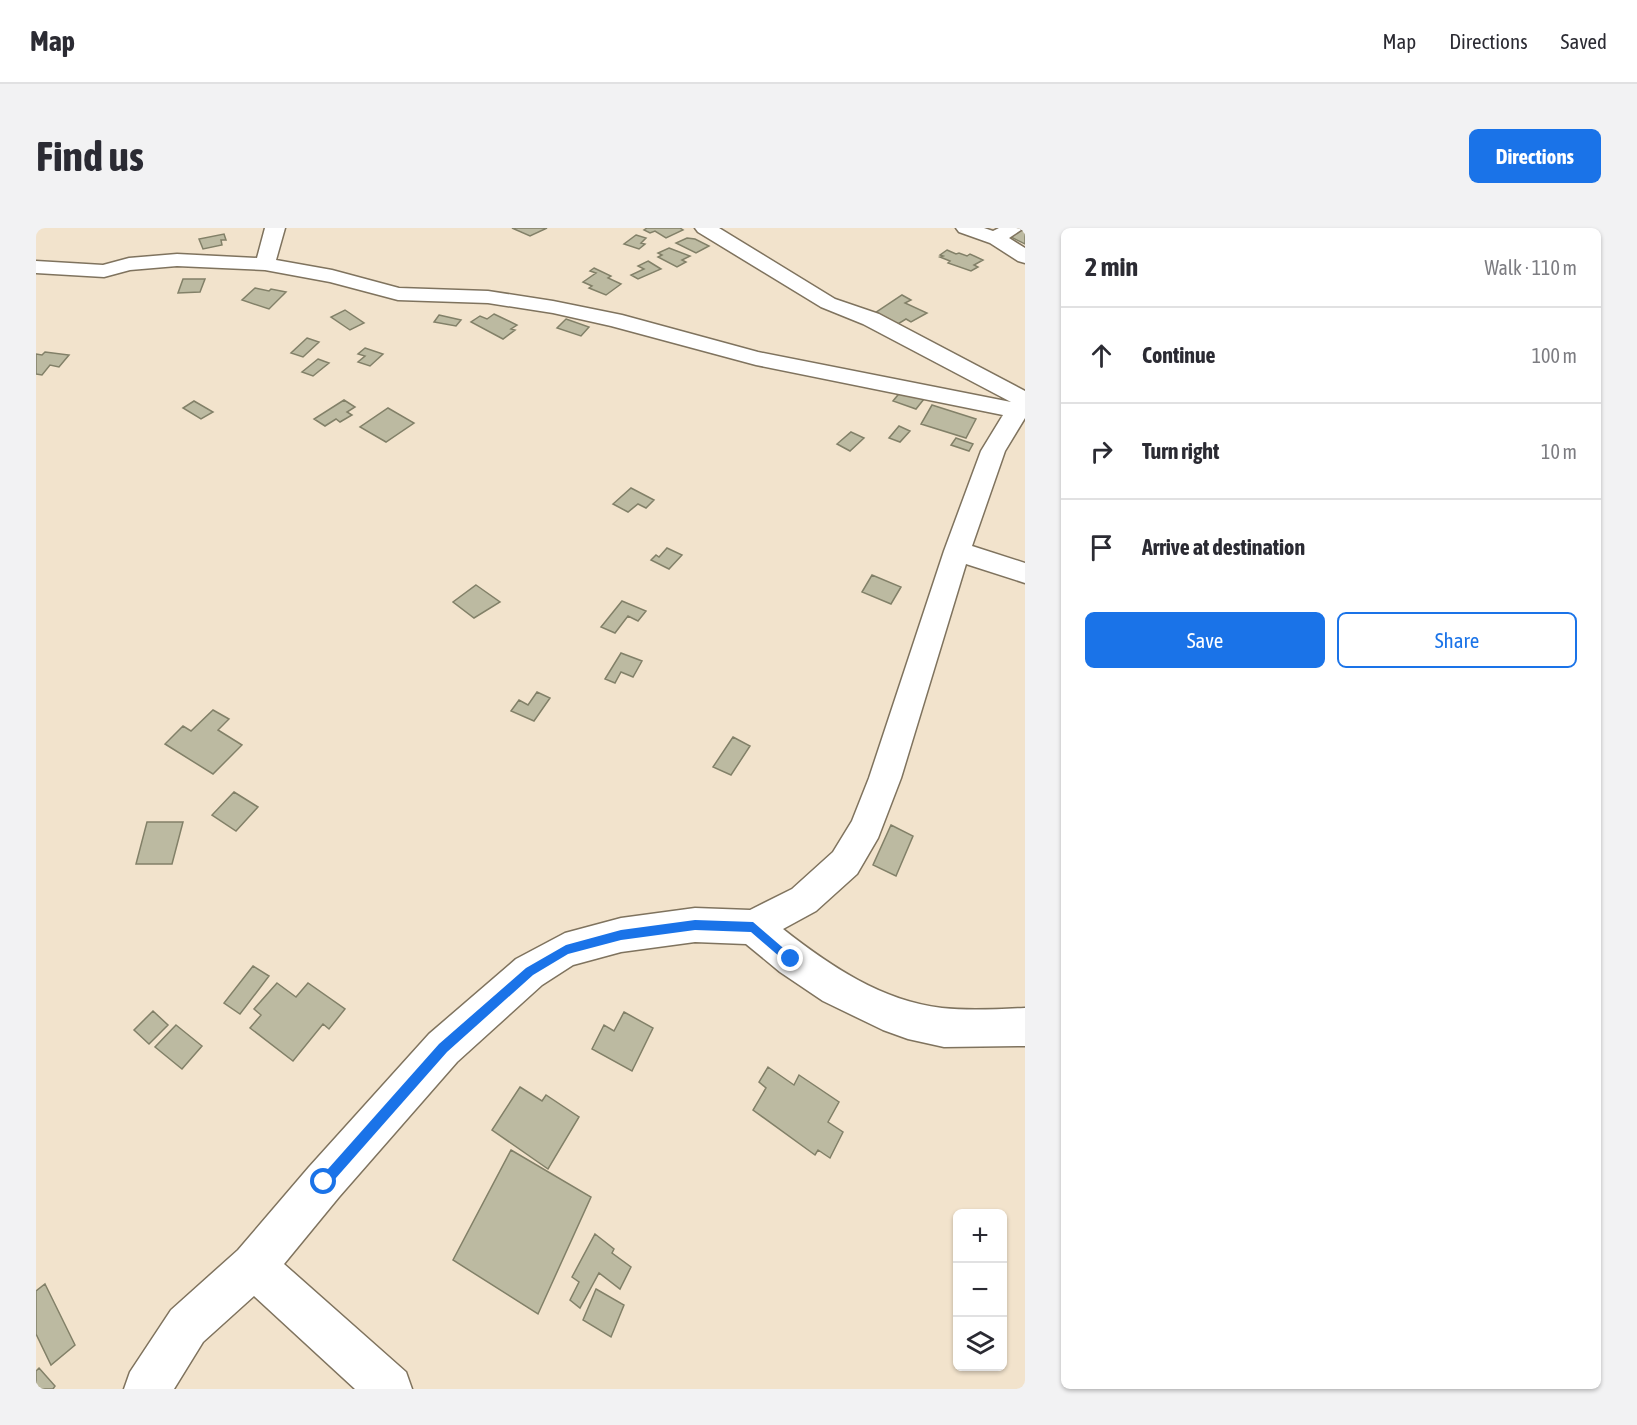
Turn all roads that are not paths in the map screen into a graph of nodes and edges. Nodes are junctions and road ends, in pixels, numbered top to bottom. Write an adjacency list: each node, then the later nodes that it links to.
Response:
1 (275, 228): 7 (street)
2 (705, 228): 9 (street)
3 (966, 228): 5 (street)
4 (1014, 228): 5 (street)
5 (997, 239): 6 (street)
6 (1025, 257)
7 (265, 264): 8 (street); 9 (street)
8 (36, 267)
9 (1022, 403): 10 (street)
10 (957, 551): 11 (street); 12 (street)
11 (1025, 573)
12 (753, 927): 13 (street); 14 (street)
13 (1025, 1027)
14 (254, 1266): 15 (street); 16 (street)
15 (147, 1389)
16 (389, 1389)

